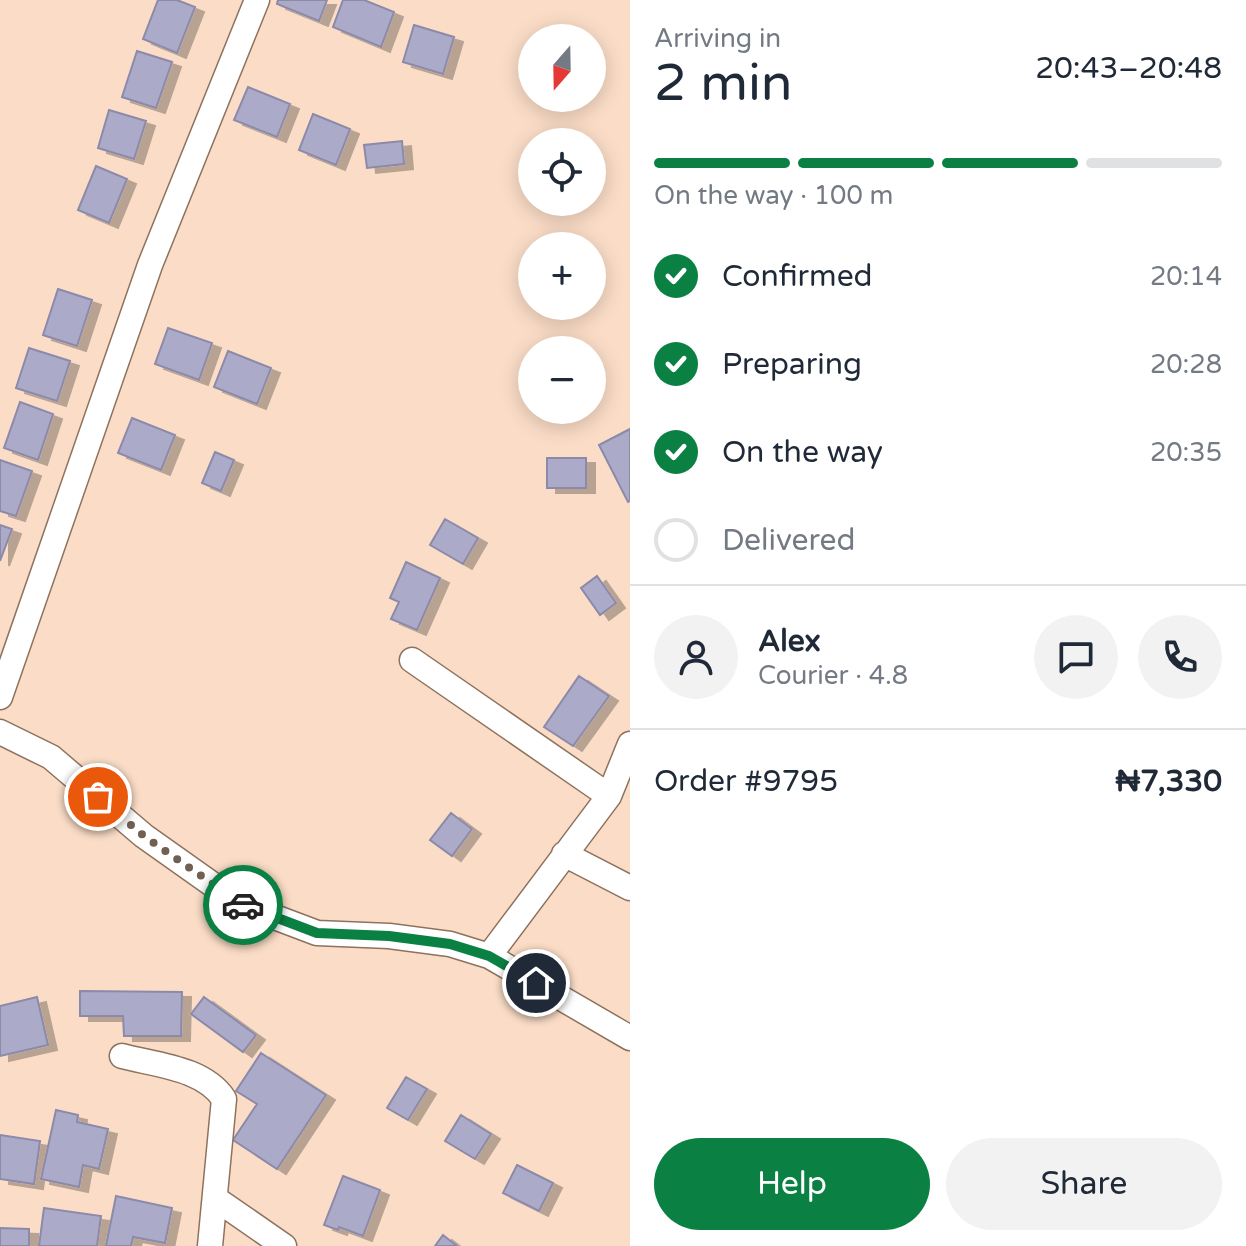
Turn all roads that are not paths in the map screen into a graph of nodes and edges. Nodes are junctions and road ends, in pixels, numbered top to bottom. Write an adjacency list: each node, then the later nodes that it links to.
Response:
1 (257, 0): 3 (street)
2 (412, 660): 6 (street)
3 (0, 697)
4 (0, 732): 9 (street)
5 (630, 744): 6 (street)
6 (609, 796): 7 (street)
7 (564, 854): 8 (street); 9 (street)
8 (630, 888)
9 (489, 956): 10 (street)
10 (630, 1038)
11 (122, 1056): 12 (street)
12 (216, 1199): 13 (street); 14 (street)
13 (210, 1246)
14 (284, 1246)

